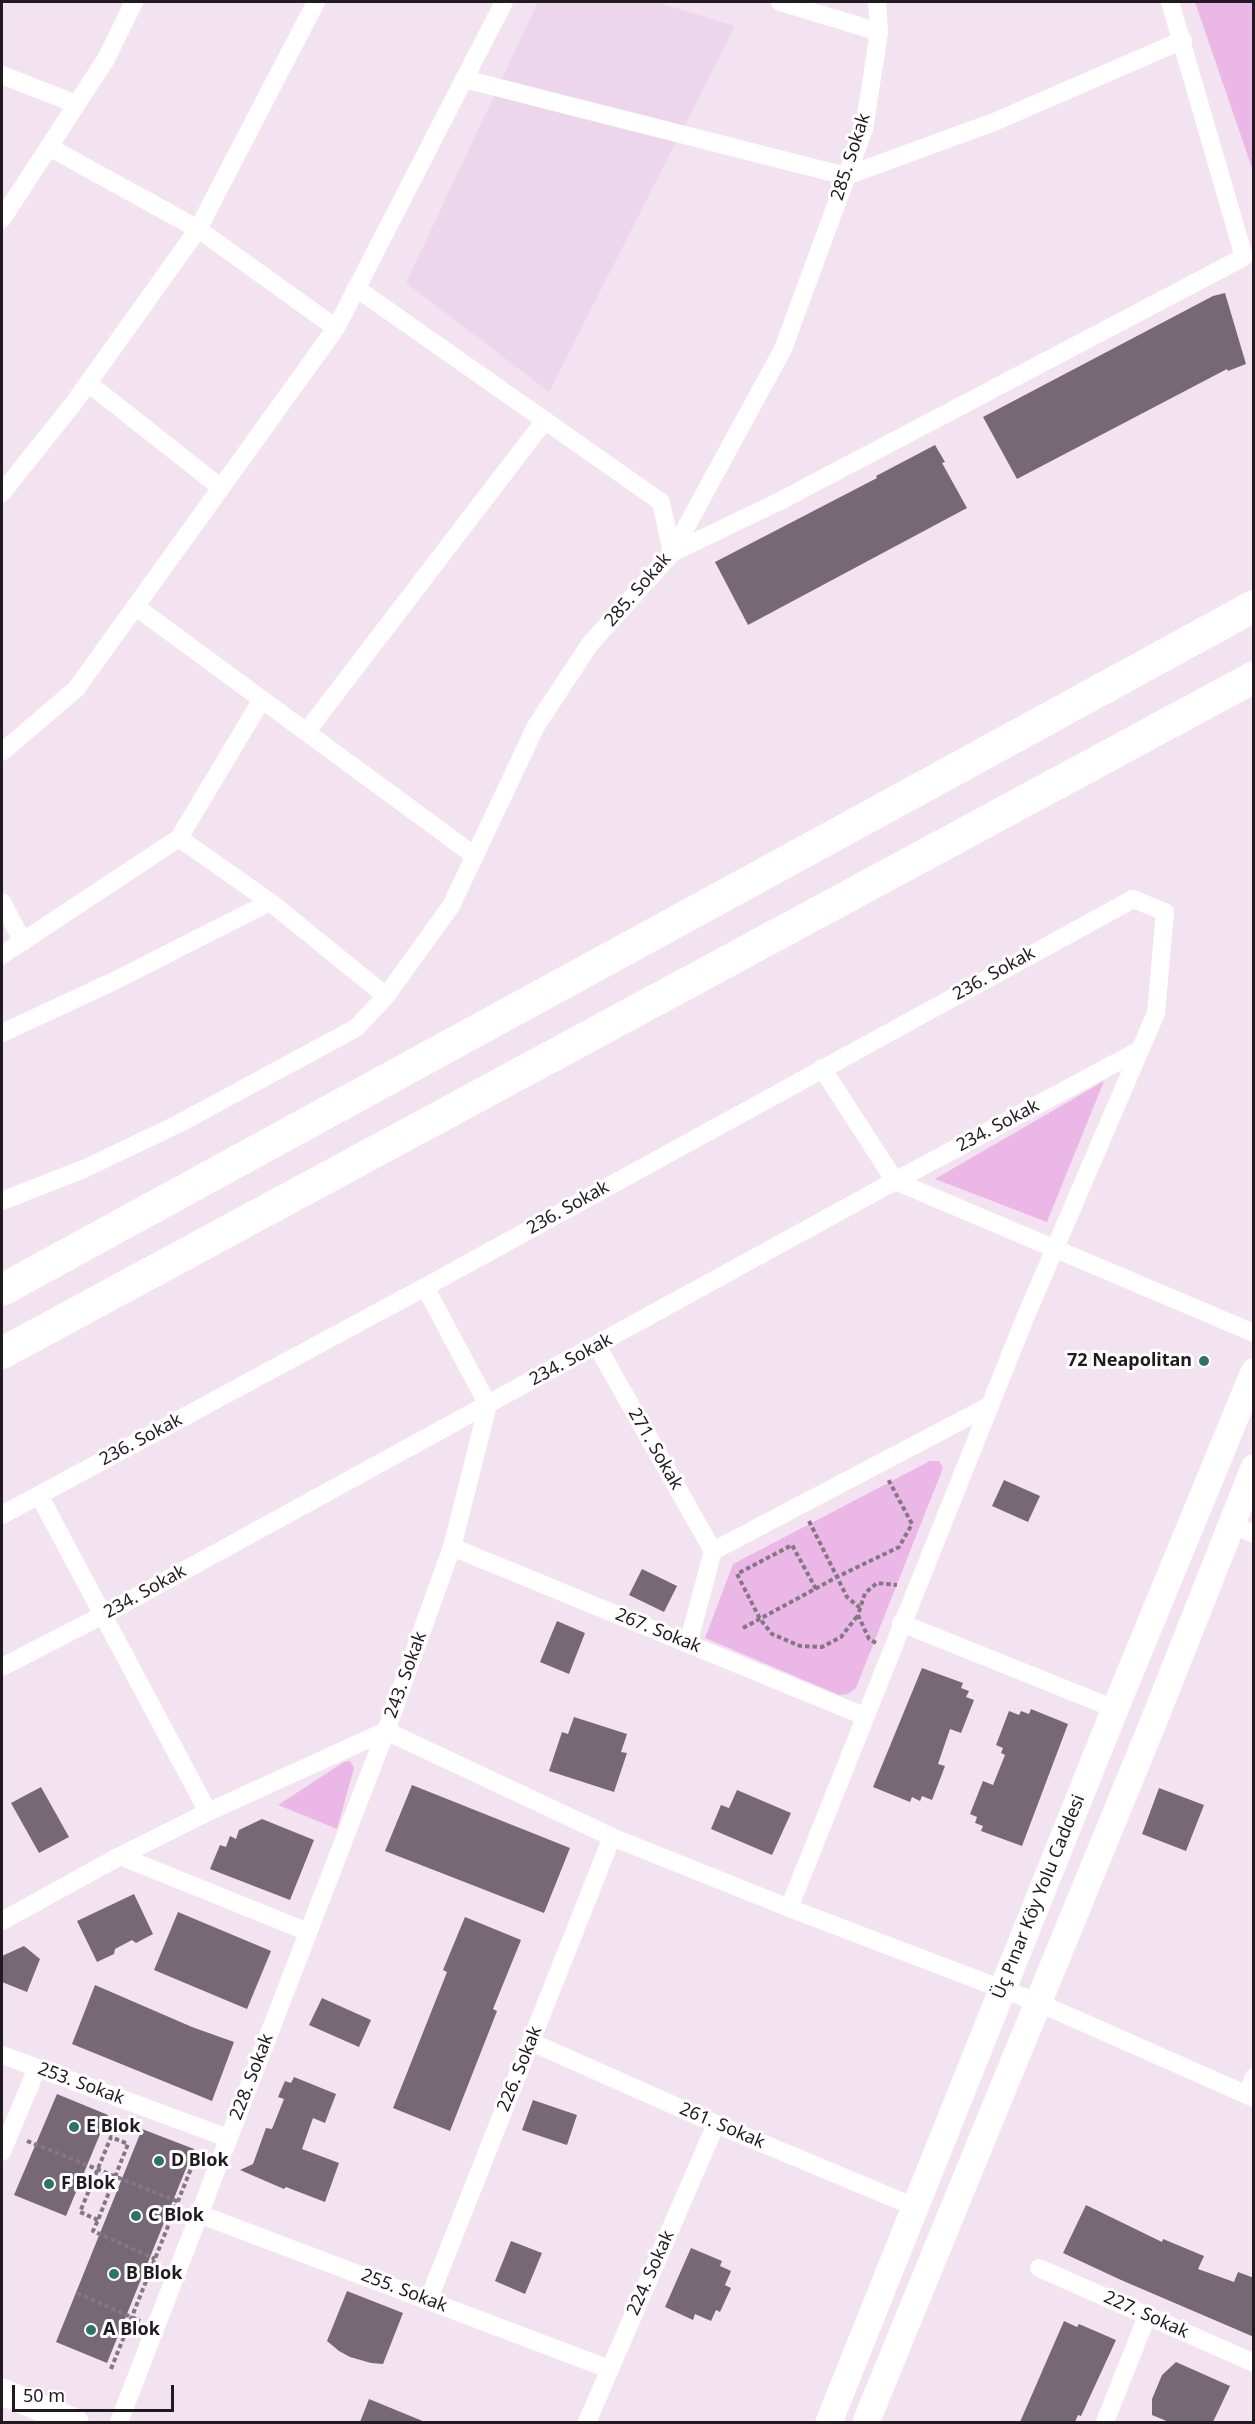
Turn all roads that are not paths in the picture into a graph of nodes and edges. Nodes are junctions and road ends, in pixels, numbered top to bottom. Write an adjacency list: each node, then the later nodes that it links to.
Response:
1 (134, 2): 11 (street)
2 (316, 2): 15 (street)
3 (504, 2): 10 (street)
4 (780, 2): 7 (street)
5 (877, 2): 7 (street, 285. Sokak)
6 (1170, 2): 8 (street)
7 (879, 32): 13 (street, 285. Sokak)
8 (1183, 40): 13 (street); 22 (street)
9 (2, 75): 11 (street)
10 (464, 79): 13 (street); 16 (street)
11 (76, 104): 12 (street)
12 (49, 147): 14 (street); 15 (street)
13 (846, 176): 22 (street, 285. Sokak)
14 (2, 219)
15 (198, 229): 17 (street); 18 (street)
16 (356, 288): 17 (street); 19 (street)
17 (336, 328): 20 (street)
18 (88, 383): 20 (street); 21 (street)
19 (545, 420): 22 (street); 27 (street)
20 (220, 487): 24 (street)
21 (2, 493)
22 (672, 554): 30 (street, 285. Sokak)
23 (1254, 606): 43 (highway)
24 (136, 607): 26 (street); 28 (street)
25 (1254, 677): 46 (highway)
26 (261, 701): 27 (street); 29 (street)
27 (307, 731): 30 (street)
28 (2, 750)
29 (179, 838): 32 (street); 33 (street)
30 (475, 856): 35 (street, 285. Sokak)
31 (2, 902): 33 (street)
32 (270, 902): 35 (street); 36 (street)
33 (23, 942): 34 (street)
34 (2, 955)
35 (386, 996): 40 (street, 285. Sokak)
36 (2, 1033)
37 (1140, 1050): 38 (street, 236. Sokak); 39 (street, 234. Sokak); 41 (street)
38 (822, 1068): 39 (street); 42 (street, 236. Sokak)
39 (895, 1181): 41 (street); 45 (street, 234. Sokak)
40 (2, 1201)
41 (1055, 1247): 44 (street); 49 (street)
42 (425, 1287): 48 (street); 51 (street, 236. Sokak)
43 (2, 1290)
44 (1254, 1333)
45 (597, 1346): 48 (street, 234. Sokak); 55 (street, 271. Sokak)
46 (2, 1353)
47 (1254, 1372): 60 (main road, Üç Pınar Köy Yolu Caddesi)
48 (488, 1405): 54 (street, 243. Sokak); 56 (street, 234. Sokak)
49 (989, 1406): 55 (street); 57 (street)
50 (1254, 1468): 53 (main road)
51 (39, 1495): 52 (street, 236. Sokak); 56 (street)
52 (2, 1515)
53 (1242, 1529): 70 (main road)
54 (452, 1546): 58 (street, 267. Sokak); 62 (street, 243. Sokak)
55 (713, 1551): 58 (street)
56 (103, 1616): 59 (street, 234. Sokak); 63 (street)
57 (901, 1623): 60 (street); 61 (street)
58 (688, 1644): 61 (street, 267. Sokak)
59 (2, 1667)
60 (1116, 1708): 69 (main road, Üç Pınar Köy Yolu Caddesi)
61 (864, 1716): 66 (street)
62 (386, 1731): 63 (street, 243. Sokak); 64 (street); 68 (street, 228. Sokak)
63 (208, 1812): 65 (street, 243. Sokak)
64 (612, 1836): 66 (street); 71 (street, 226. Sokak)
65 (120, 1856): 67 (street, 243. Sokak); 68 (street)
66 (789, 1908): 69 (street)
67 (2, 1921)
68 (308, 1932): 77 (street, 228. Sokak)
69 (1002, 1989): 70 (street); 79 (main road, Üç Pınar Köy Yolu Caddesi)
70 (1039, 2003): 75 (street); 91 (main road)
71 (531, 2042): 76 (street, 261. Sokak); 82 (street, 226. Sokak)
72 (2, 2055): 73 (street, 253. Sokak)
73 (37, 2068): 77 (street, 253. Sokak); 78 (street)
74 (1254, 2077): 75 (street)
75 (1250, 2096)
76 (716, 2124): 79 (street, 261. Sokak); 85 (street, 224. Sokak)
77 (228, 2138): 80 (street, 228. Sokak)
78 (2, 2152)
79 (915, 2207): 90 (main road, Üç Pınar Köy Yolu Caddesi)
80 (199, 2214): 82 (street, 255. Sokak); 88 (street, 228. Sokak)
81 (1040, 2268): 83 (street, 227. Sokak)
82 (428, 2301): 85 (street, 255. Sokak)
83 (1147, 2316): 84 (street, 227. Sokak); 92 (street)
84 (1254, 2362)
85 (609, 2369): 89 (street, 224. Sokak)
86 (2, 2392): 87 (main road)
87 (75, 2422)
88 (119, 2422)
89 (587, 2422)
90 (829, 2422)
91 (866, 2422)
92 (1106, 2422)

